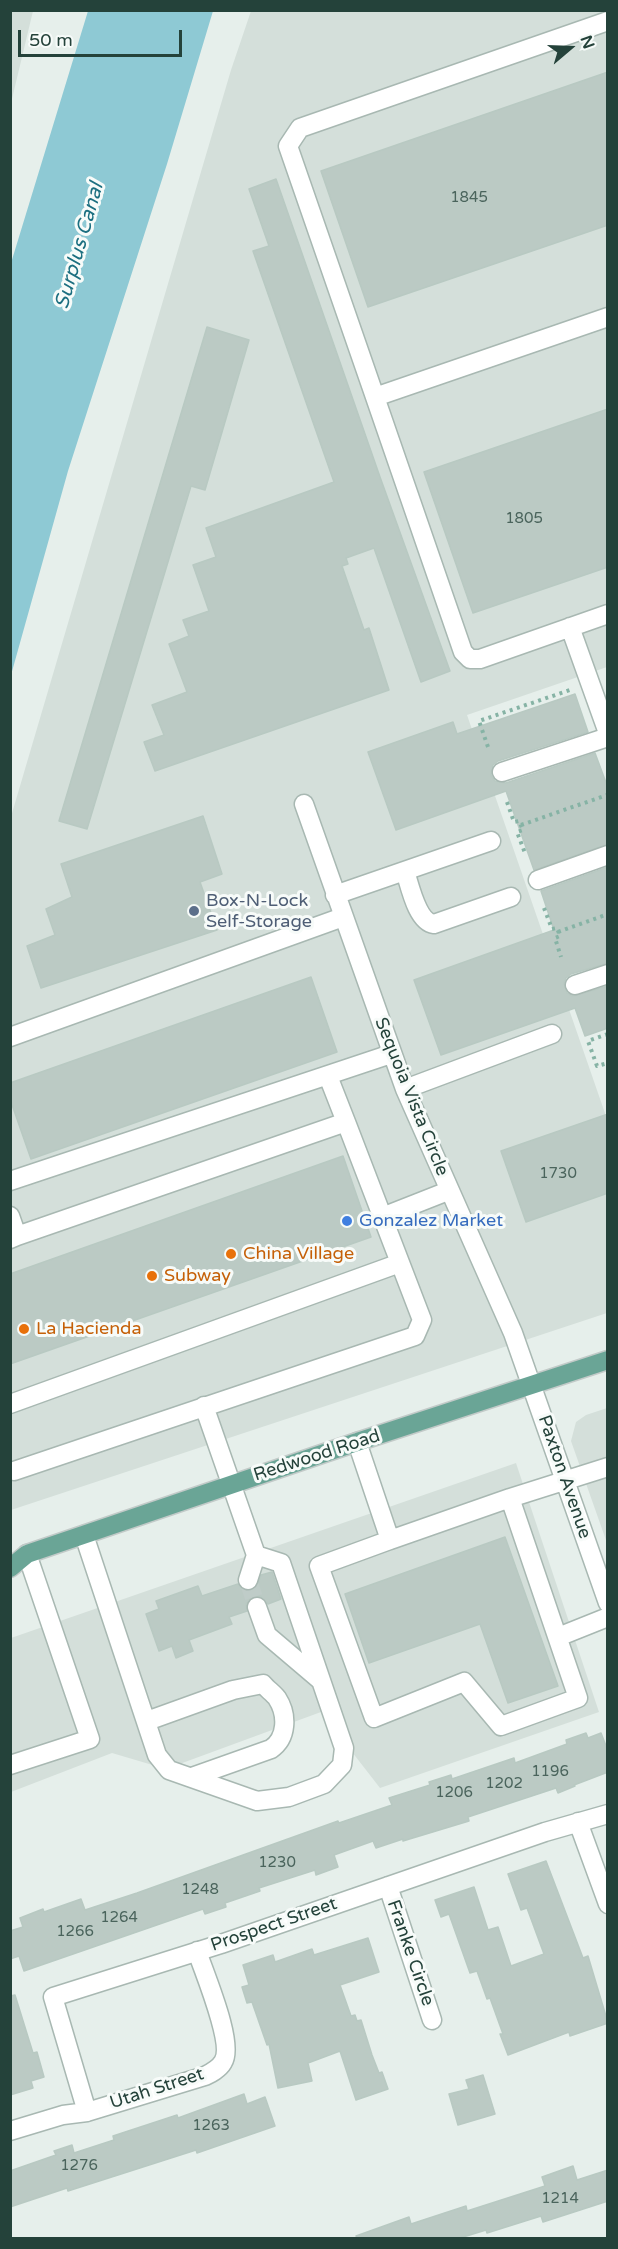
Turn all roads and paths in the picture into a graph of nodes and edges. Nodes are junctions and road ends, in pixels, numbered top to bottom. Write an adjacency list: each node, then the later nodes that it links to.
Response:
1 (608, 21): 3 (street)
2 (608, 317): 3 (street)
3 (375, 397): 5 (street)
4 (608, 614): 5 (street)
5 (570, 627): 6 (street)
6 (593, 687): 7 (street); 8 (path)
7 (608, 735): 9 (street)
8 (488, 747)
9 (502, 772)
10 (608, 795): 13 (path)
11 (507, 802): 13 (path)
12 (304, 804): 19 (street, Sequoia Vista Circle)
13 (521, 825): 15 (path)
14 (491, 841): 17 (street)
15 (525, 853)
16 (608, 855): 18 (street)
17 (405, 871): 19 (street); 20 (street)
18 (538, 880)
19 (335, 895): 23 (street, Sequoia Vista Circle)
20 (510, 897)
21 (544, 908): 24 (path)
22 (608, 914): 24 (path)
23 (343, 917): 30 (street); 31 (street, Sequoia Vista Circle)
24 (558, 932): 25 (path)
25 (561, 957)
26 (608, 974): 27 (street)
27 (575, 985)
28 (552, 1034): 34 (street)
29 (608, 1034): 32 (path)
30 (10, 1037)
31 (391, 1054): 33 (street); 34 (street, Sequoia Vista Circle)
32 (608, 1062)
33 (328, 1076): 35 (street); 36 (street)
34 (405, 1089): 37 (street, Sequoia Vista Circle)
35 (346, 1122): 39 (street); 40 (street)
36 (10, 1182)
37 (448, 1191): 39 (street); 43 (street, Sequoia Vista Circle)
38 (10, 1216): 40 (street)
39 (382, 1217): 41 (street)
40 (14, 1238)
41 (400, 1263): 44 (street); 45 (street)
42 (608, 1360): 43 (main road, Redwood Road)
43 (532, 1385): 46 (main road, Redwood Road); 49 (street, Paxton Avenue)
44 (10, 1404)
45 (204, 1407): 48 (street); 50 (street)
46 (357, 1442): 50 (main road, Redwood Road); 53 (street)
47 (608, 1467): 49 (street)
48 (12, 1468)
49 (565, 1482): 51 (street); 58 (street, Paxton Avenue)
50 (231, 1484): 52 (main road, Redwood Road); 55 (street)
51 (510, 1498): 53 (street); 61 (street)
52 (84, 1535): 54 (main road, Redwood Road); 63 (street)
53 (390, 1540): 61 (street)
54 (19, 1553): 56 (main road, Redwood Road); 64 (street)
55 (256, 1555): 57 (street); 62 (street)
56 (10, 1568)
57 (248, 1580)
58 (608, 1603)
59 (257, 1607): 62 (street)
60 (608, 1617): 61 (street)
61 (558, 1637)
62 (321, 1682): 65 (street)
63 (147, 1721): 65 (street); 65 (street)
64 (10, 1765)
65 (192, 1777)
66 (608, 1814): 67 (street, Prospect Street)
67 (578, 1822): 68 (street, Prospect Street); 69 (street)
68 (388, 1886): 70 (street, Prospect Street); 71 (street, Franke Circle)
69 (608, 1904)
70 (197, 1951): 72 (street, Utah Street); 72 (street, Prospect Street)
71 (432, 2020)
72 (87, 2112): 73 (street, Utah Street)
73 (10, 2131)

